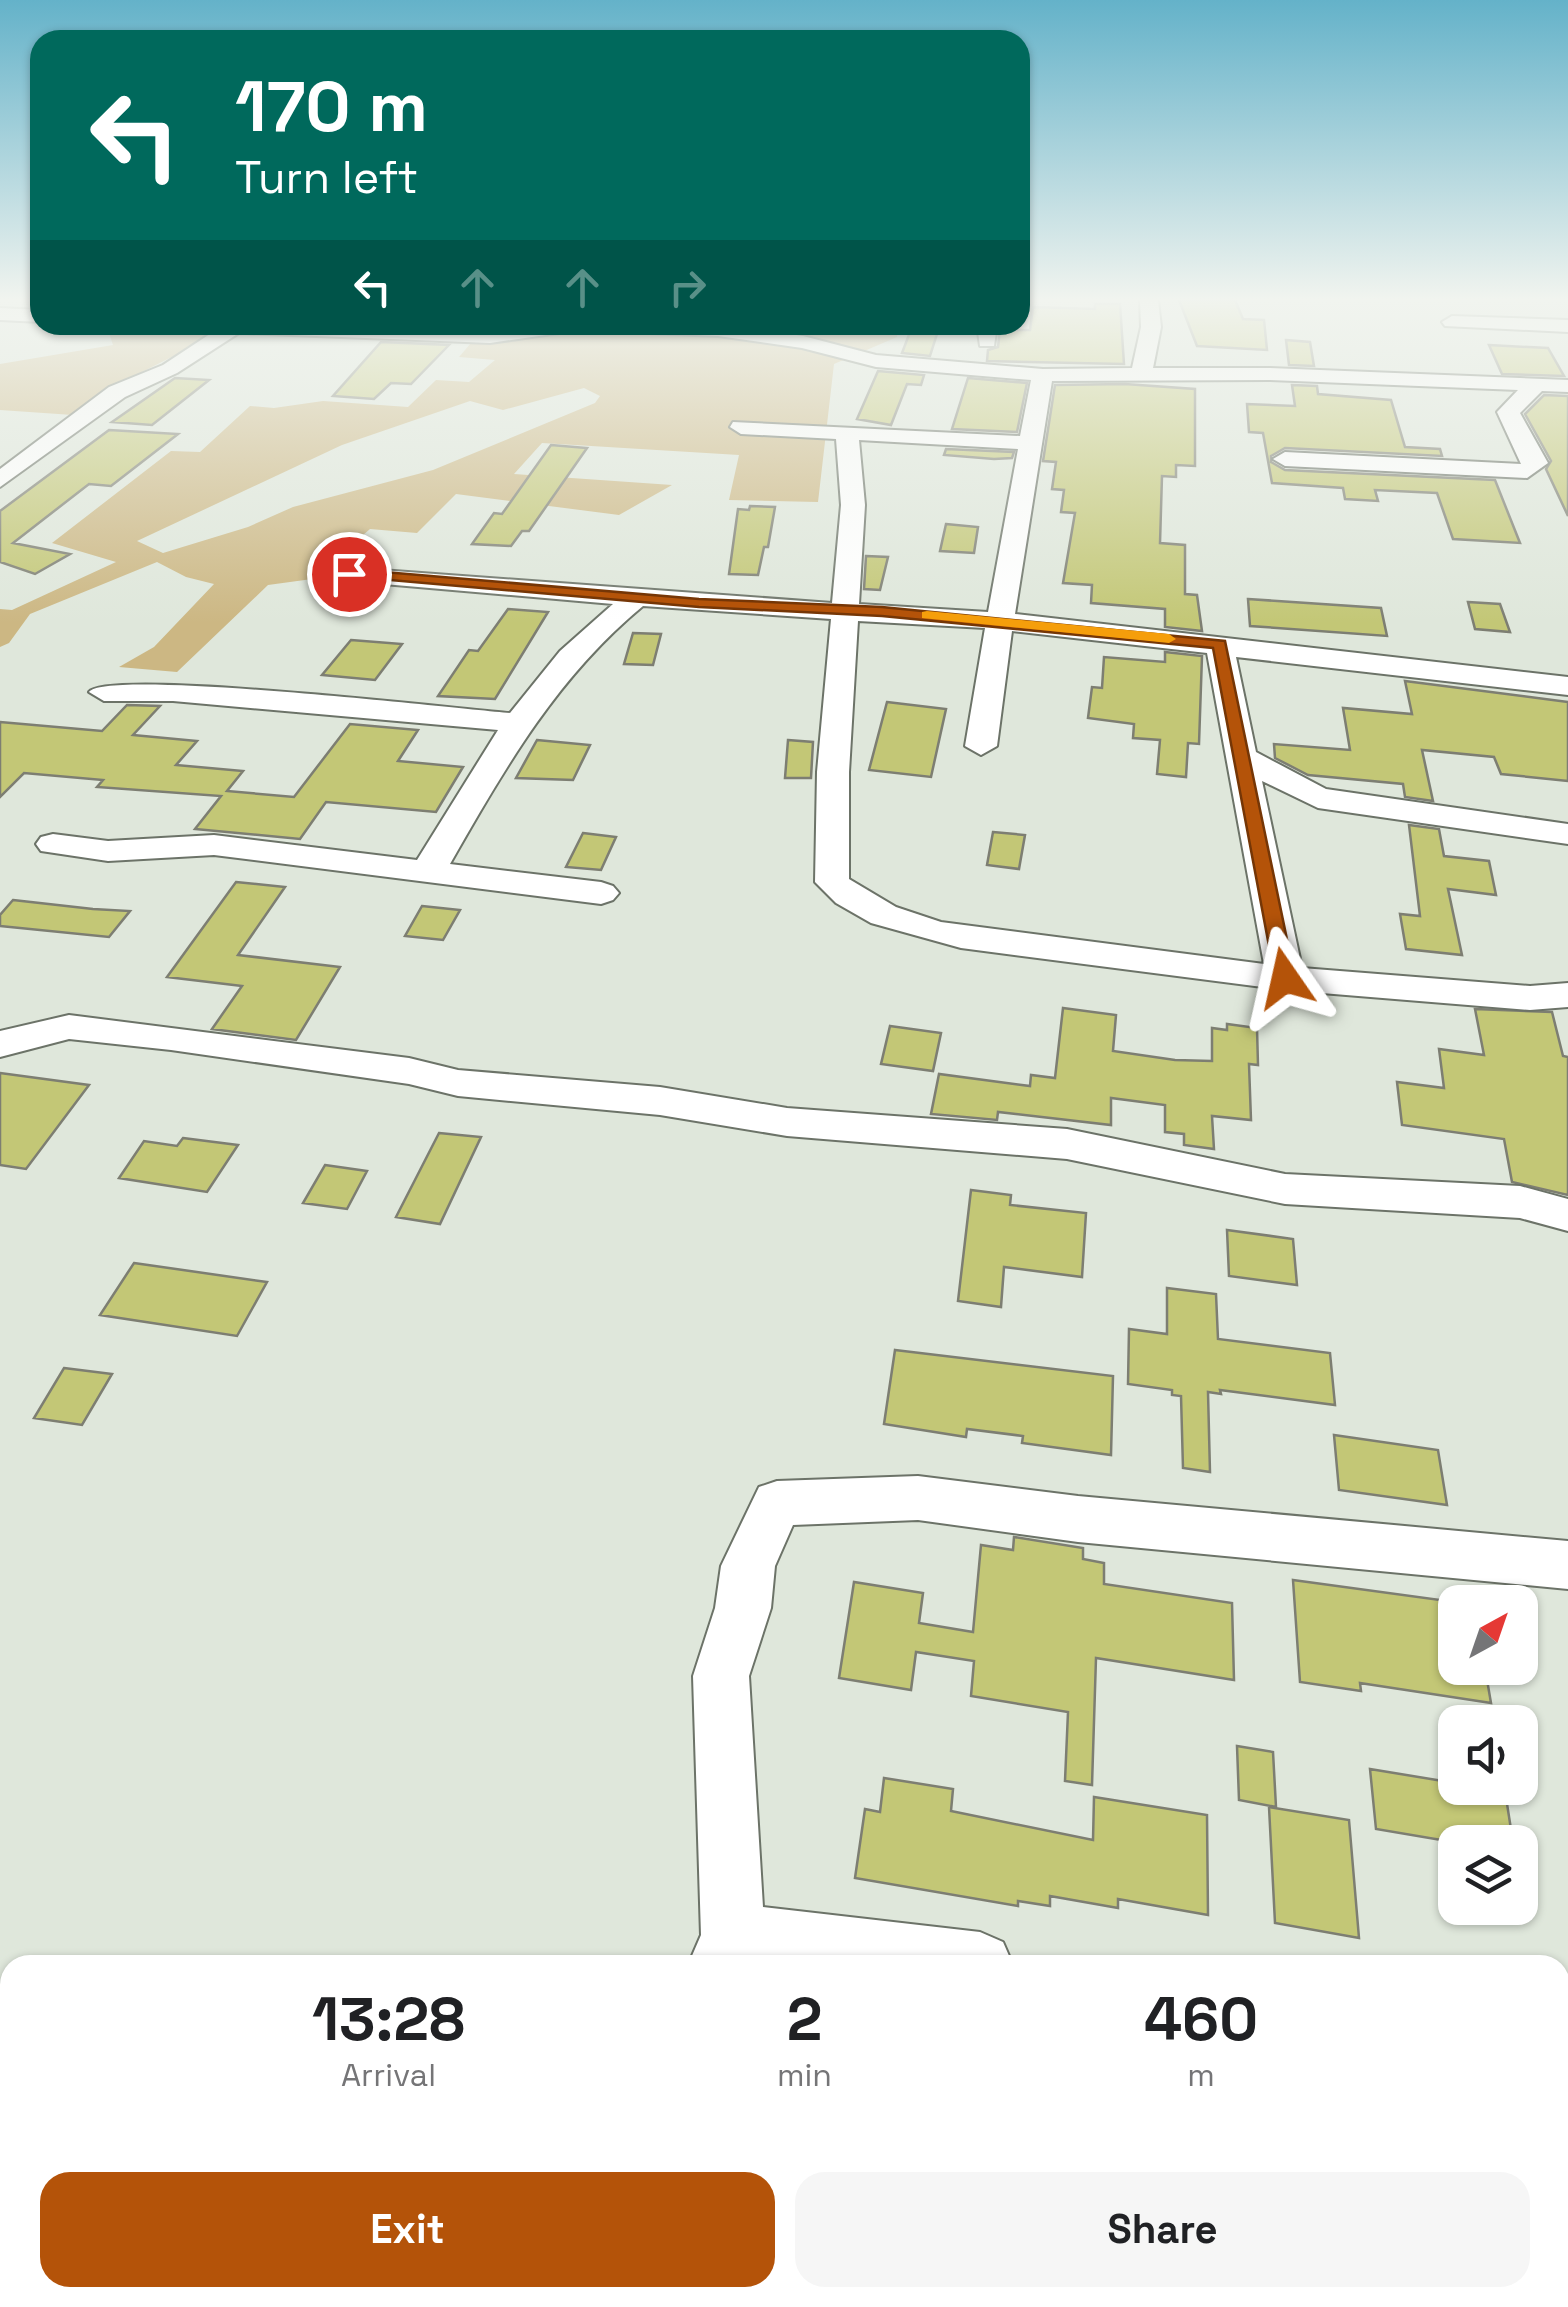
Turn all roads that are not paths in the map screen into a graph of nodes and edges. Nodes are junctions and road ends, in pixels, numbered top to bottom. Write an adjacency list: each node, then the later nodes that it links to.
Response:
1 (96, 408): 8 (street)
2 (1037, 408): 6 (street)
3 (1512, 408): 7 (street)
4 (741, 427): 5 (street)
5 (847, 433): 6 (street); 11 (street)
6 (1030, 443): 12 (street)
7 (1285, 460)
8 (0, 480)
9 (349, 574): 10 (street)
10 (636, 598): 11 (street); 16 (street)
11 (843, 608): 12 (street); 23 (street)
12 (999, 621): 13 (street); 17 (street)
13 (1220, 644): 14 (street); 18 (street)
14 (1568, 686)
15 (104, 692): 16 (street)
16 (518, 723): 21 (street)
17 (980, 746)
18 (1242, 756): 19 (street); 23 (street)
19 (1568, 834)
20 (54, 844): 21 (street)
21 (428, 871): 22 (street)
22 (602, 893)
23 (1285, 978): 24 (street)
24 (1568, 996)
25 (0, 1044): 26 (street)
26 (1568, 1215)
27 (1568, 1564): 28 (street)
28 (727, 1950): 29 (street)
29 (811, 1955)

